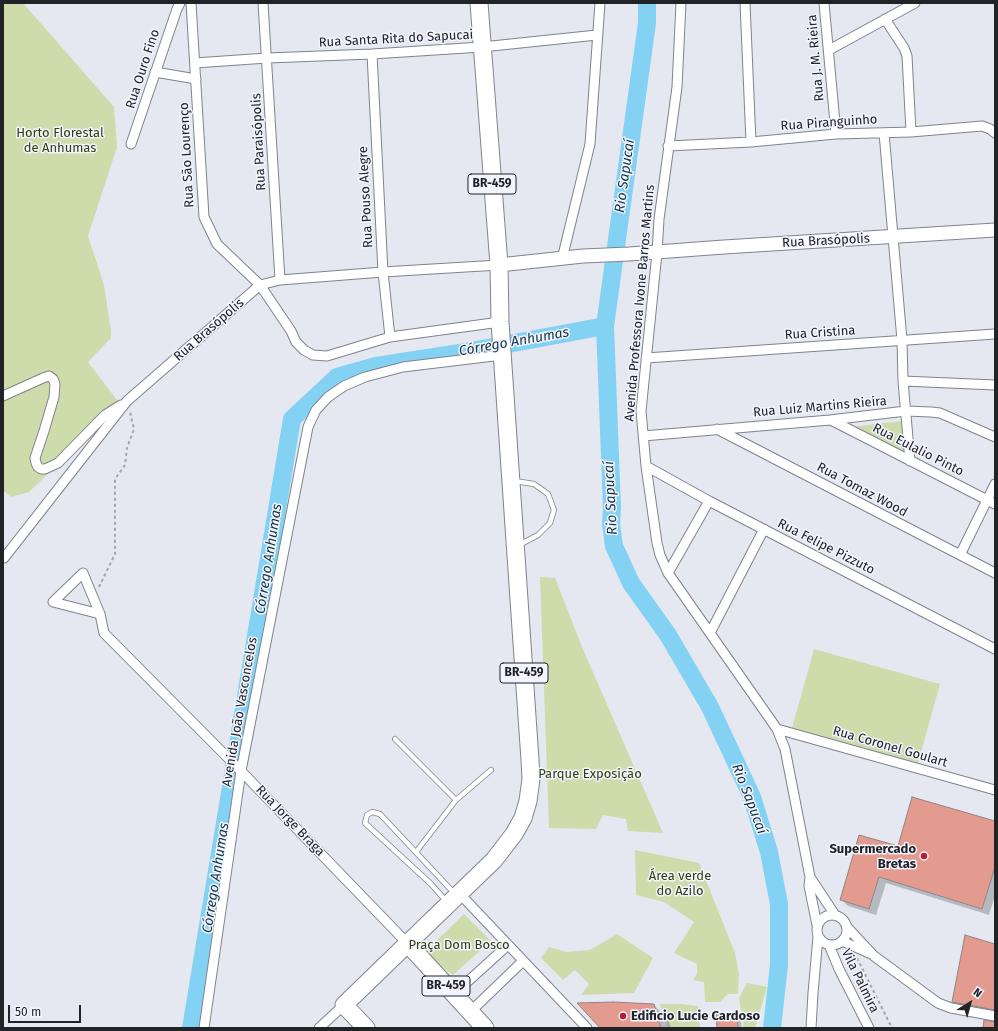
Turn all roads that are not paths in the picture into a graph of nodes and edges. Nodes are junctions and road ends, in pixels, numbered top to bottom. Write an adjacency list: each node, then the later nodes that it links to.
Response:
1 (180, 3): 17 (street, Rua Ouro Fino)
2 (191, 3): 16 (street, Rua São Lourenço)
3 (263, 3): 15 (street, Rua Paraisópolis)
4 (479, 3): 12 (highway, BR-459)
5 (600, 3): 11 (street)
6 (681, 3): 25 (street, Avenida Professora Ivone Barros Martins)
7 (745, 3): 23 (street)
8 (824, 3): 13 (street, Rua J. M. Rieira)
9 (915, 3): 10 (street)
10 (885, 19): 13 (street); 21 (street)
11 (597, 35): 12 (street, Rua Santa Rita do Sapucai); 29 (street)
12 (482, 47): 14 (street, Rua Santa Rita do Sapucai); 30 (highway, BR-459)
13 (829, 50): 22 (street, Rua J. M. Rieira)
14 (372, 54): 15 (street, Rua Santa Rita do Sapucai); 31 (street, Rua Pouso Alegre)
15 (267, 58): 16 (street, Rua Santa Rita do Sapucai); 32 (street, Rua Paraisópolis)
16 (195, 63): 18 (street, Rua São Lourenço)
17 (155, 72): 18 (street); 24 (street, Rua Ouro Fino)
18 (196, 79): 33 (street, Rua São Lourenço)
19 (993, 131): 21 (street, Rua Piranguinho)
20 (884, 132): 21 (street, Rua Piranguinho); 22 (street, Rua Piranguinho); 27 (street)
21 (911, 132)
22 (836, 134): 23 (street, Rua Piranguinho)
23 (751, 142): 25 (street, Rua Piranguinho)
24 (132, 144)
25 (668, 146): 28 (street, Avenida Professora Ivone Barros Martins)
26 (995, 230): 27 (street, Rua Brasópolis)
27 (893, 237): 28 (street, Rua Brasópolis); 37 (street)
28 (657, 253): 29 (street, Rua Brasópolis); 39 (street, Avenida Professora Ivone Barros Martins)
29 (562, 259): 30 (street, Rua Brasópolis)
30 (499, 265): 31 (street, Rua Brasópolis); 34 (highway, BR-459)
31 (384, 272): 32 (street, Rua Brasópolis); 36 (street, Rua Pouso Alegre)
32 (280, 280): 33 (street, Rua Brasópolis)
33 (260, 285): 36 (street, Rua São Lourenço); 43 (street, Rua Brasópolis)
34 (500, 326): 36 (street, Rua São Lourenço); 38 (highway, BR-459)
35 (995, 334): 37 (street, Rua Cristina)
36 (390, 337)
37 (902, 340): 39 (street, Rua Cristina); 40 (street)
38 (502, 352): 51 (highway, BR-459); 66 (street, Avenida João Vasconcelos)
39 (646, 358): 47 (street, Avenida Professora Ivone Barros Martins)
40 (903, 381): 41 (street); 44 (street)
41 (995, 385)
42 (3, 396): 43 (street)
43 (128, 401): 58 (street, Rua Brasópolis)
44 (906, 412): 45 (street, Rua Luiz Martins Rieira); 48 (street, Rua Luiz Martins Rieira); 49 (street)
45 (830, 420): 46 (street, Rua Luiz Martins Rieira); 49 (street, Rua Eulalio Pinto)
46 (717, 429): 47 (street, Rua Luiz Martins Rieira); 57 (street, Rua Tomaz Wood)
47 (643, 436): 50 (street, Avenida Professora Ivone Barros Martins)
48 (995, 437)
49 (910, 461): 54 (street, Rua Eulalio Pinto)
50 (646, 466): 53 (street, Rua Felipe Pizzuto); 59 (street, Avenida Professora Ivone Barros Martins)
51 (511, 480): 56 (highway, BR-459); 56 (lane)
52 (995, 484): 54 (street)
53 (709, 501): 55 (street, Rua Felipe Pizzuto); 59 (street)
54 (991, 502): 57 (street)
55 (764, 529): 62 (street); 63 (street, Rua Felipe Pizzuto)
56 (515, 547): 72 (highway, BR-459)
57 (960, 556): 60 (street, Rua Tomaz Wood)
58 (4, 558)
59 (668, 573): 62 (street, Avenida Professora Ivone Barros Martins)
60 (995, 573)
61 (100, 614): 61 (street, Rua Jorge Braga); 66 (street, Rua Jorge Braga)
62 (710, 633): 64 (street, Avenida Professora Ivone Barros Martins)
63 (995, 649)
64 (777, 729): 68 (street, Rua Coronel Goulart); 71 (street, Avenida Professora Ivone Barros Martins)
65 (395, 739): 69 (lane)
66 (241, 770): 78 (street, Rua Jorge Braga); 87 (street, Avenida João Vasconcelos)
67 (491, 770): 69 (lane)
68 (995, 790)
69 (456, 800): 70 (lane)
70 (416, 852): 72 (lane); 72 (lane)
71 (810, 877): 73 (street, Avenida Professora Ivone Barros Martins); 74 (street, Avenida Professora Ivone Barros Martins)
72 (456, 899): 78 (highway, BR-459); 79 (street)
73 (835, 915): 74 (street); 75 (street)
74 (817, 925): 76 (street)
75 (847, 927): 77 (street); 81 (street)
76 (818, 937): 80 (street); 92 (street)
77 (846, 943): 80 (street); 81 (street)
78 (408, 944): 83 (highway, Rua Jorge Braga / BR-459); 84 (highway, BR-459)
79 (508, 945): 82 (street); 83 (street)
80 (829, 945): 93 (street, Vila Palmira)
81 (874, 956): 86 (street)
82 (523, 960): 85 (street); 91 (street)
83 (454, 994): 85 (highway, Rua Jorge Braga / BR-459)
84 (344, 1005): 88 (street); 89 (highway)
85 (470, 1012): 90 (highway, Rua Jorge Braga / BR-459)
86 (995, 1016)
87 (204, 1028)
88 (319, 1028)
89 (366, 1028)
90 (485, 1028)
91 (588, 1028)
92 (811, 1028)
93 (869, 1028)

